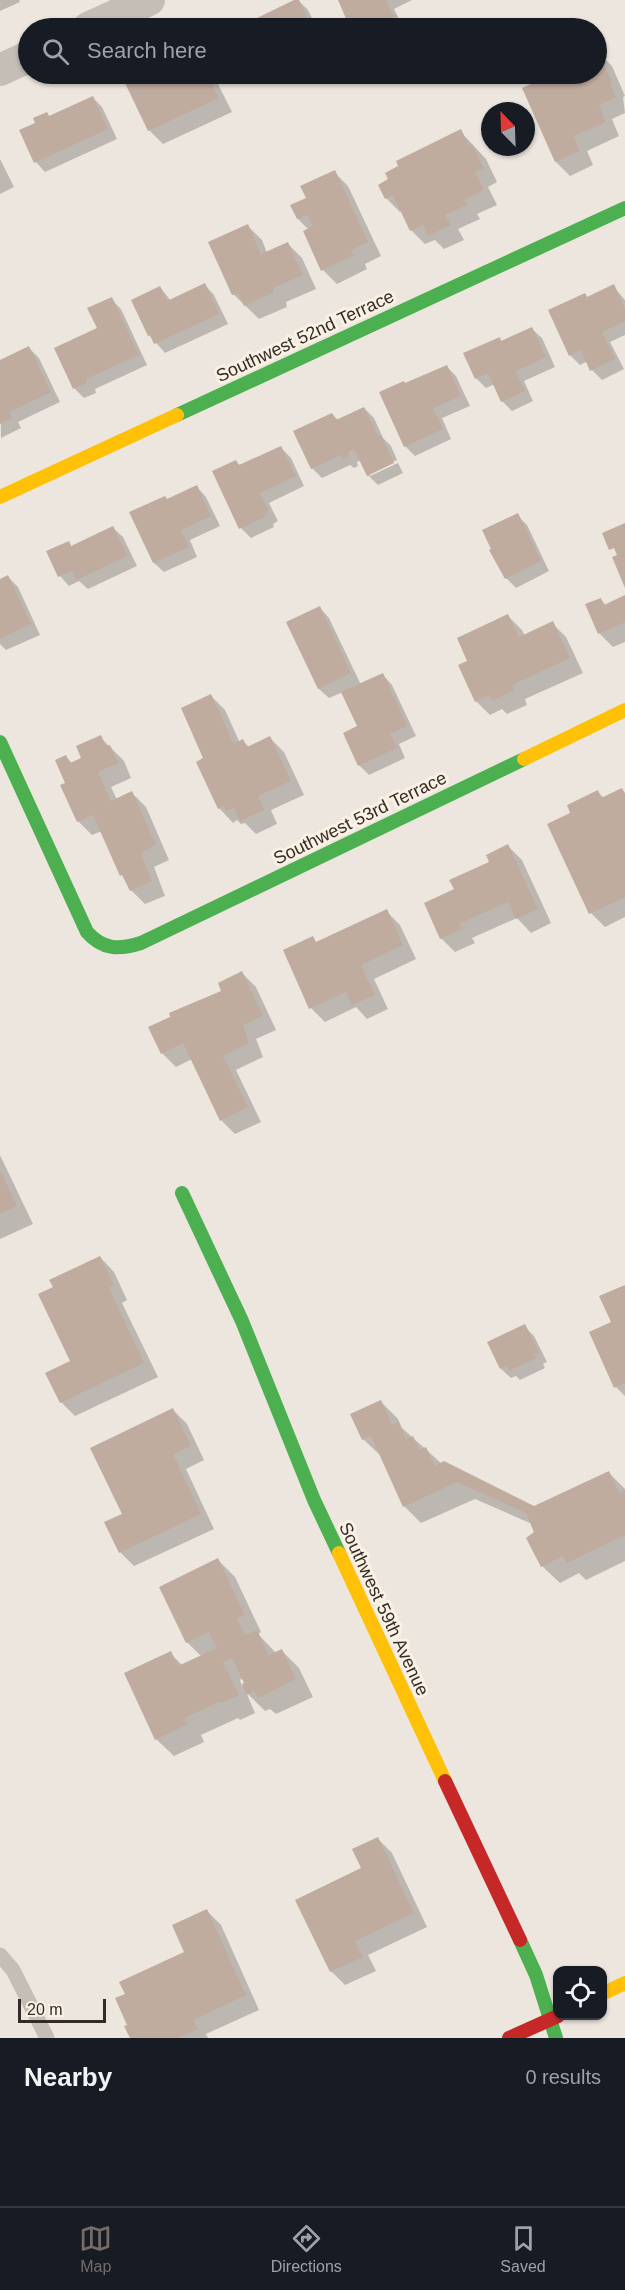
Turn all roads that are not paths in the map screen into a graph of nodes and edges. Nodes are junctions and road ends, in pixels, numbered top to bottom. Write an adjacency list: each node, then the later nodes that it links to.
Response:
1 (149, 0): 2 (street)
2 (110, 18)
3 (18, 62): 4 (street)
4 (0, 70)
5 (625, 208): 6 (street, Southwest 52nd Terrace)
6 (0, 497)
7 (625, 710): 8 (street, Southwest 53rd Terrace)
8 (0, 742)
9 (182, 1193): 13 (street, Southwest 59th Avenue)
10 (0, 1955): 16 (lane)
11 (625, 1983): 12 (street)
12 (607, 1992)
13 (553, 2015)
14 (553, 2017): 17 (street)
15 (554, 2020): 18 (street, Southwest 59th Avenue)
16 (46, 2038)
17 (509, 2038)
18 (556, 2038)

